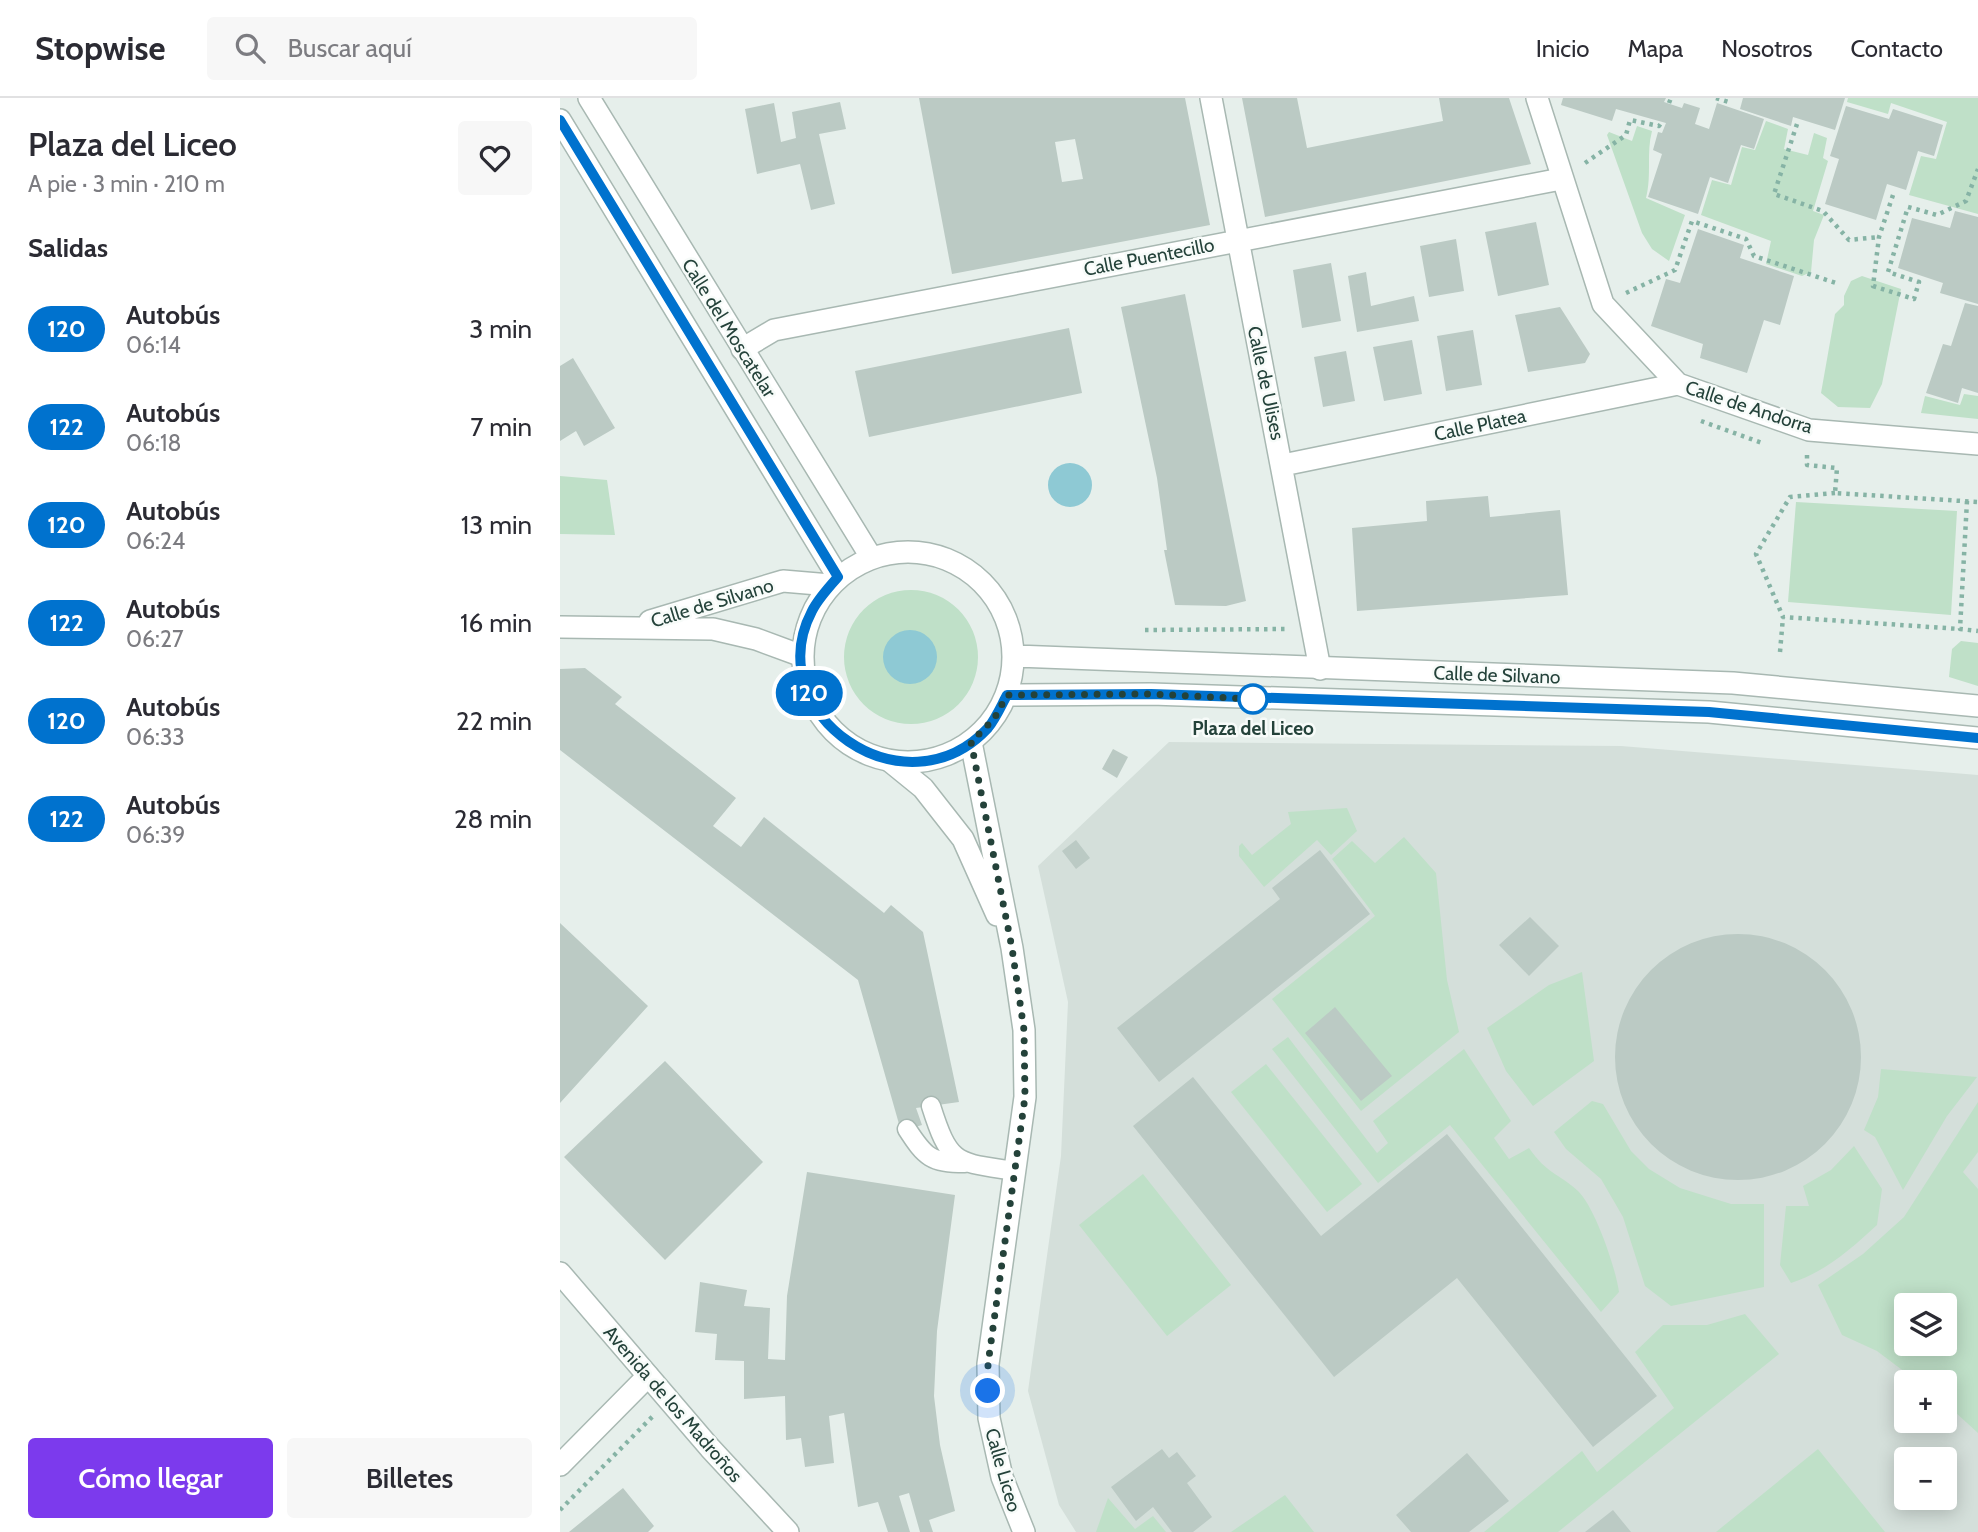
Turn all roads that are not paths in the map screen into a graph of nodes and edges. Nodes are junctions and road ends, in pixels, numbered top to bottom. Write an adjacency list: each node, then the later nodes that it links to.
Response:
1 (589, 98): 7 (street, Calle del Moscatelar)
2 (1210, 98): 6 (street, Calle de Ulises)
3 (1537, 98): 5 (street, Calle de Andorra)
4 (560, 120): 12 (street, Calle del Moscatelar)
5 (1562, 179): 6 (street, Calle Puentecillo); 8 (street, Calle de Andorra)
6 (1237, 240): 7 (street, Calle Puentecillo); 10 (street, Calle de Ulises)
7 (742, 349): 11 (street, Calle del Moscatelar)
8 (1678, 384): 9 (street, Calle de Andorra); 10 (street, Calle Platea)
9 (1978, 444)
10 (1283, 466): 17 (street, Calle de Ulises)
11 (871, 556): 12 (street); 16 (street)
12 (834, 581): 13 (street, Calle de Silvano); 15 (street)
13 (635, 625): 14 (street, Calle de Silvano); 15 (street, Calle de Silvano)
14 (560, 627)
15 (802, 656): 22 (street)
16 (1014, 656): 17 (street, Calle de Silvano); 18 (street)
17 (1320, 669): 19 (street, Calle de Silvano)
18 (1007, 695): 20 (street, Calle de Silvano); 21 (street)
19 (1978, 706)
20 (1978, 738)
21 (971, 742): 22 (street); 23 (street, Calle Liceo)
22 (891, 762): 23 (street, Calle Liceo)
23 (1012, 948): 27 (street, Calle Liceo)
24 (931, 1106): 26 (lane)
25 (907, 1129): 26 (lane)
26 (965, 1163): 27 (lane)
27 (1015, 1171): 32 (street, Calle Liceo)
28 (560, 1273): 29 (street, Avenida de los Madroños)
29 (648, 1376): 30 (street); 31 (street, Avenida de los Madroños)
30 (560, 1465)
31 (788, 1532)
32 (1024, 1532)

